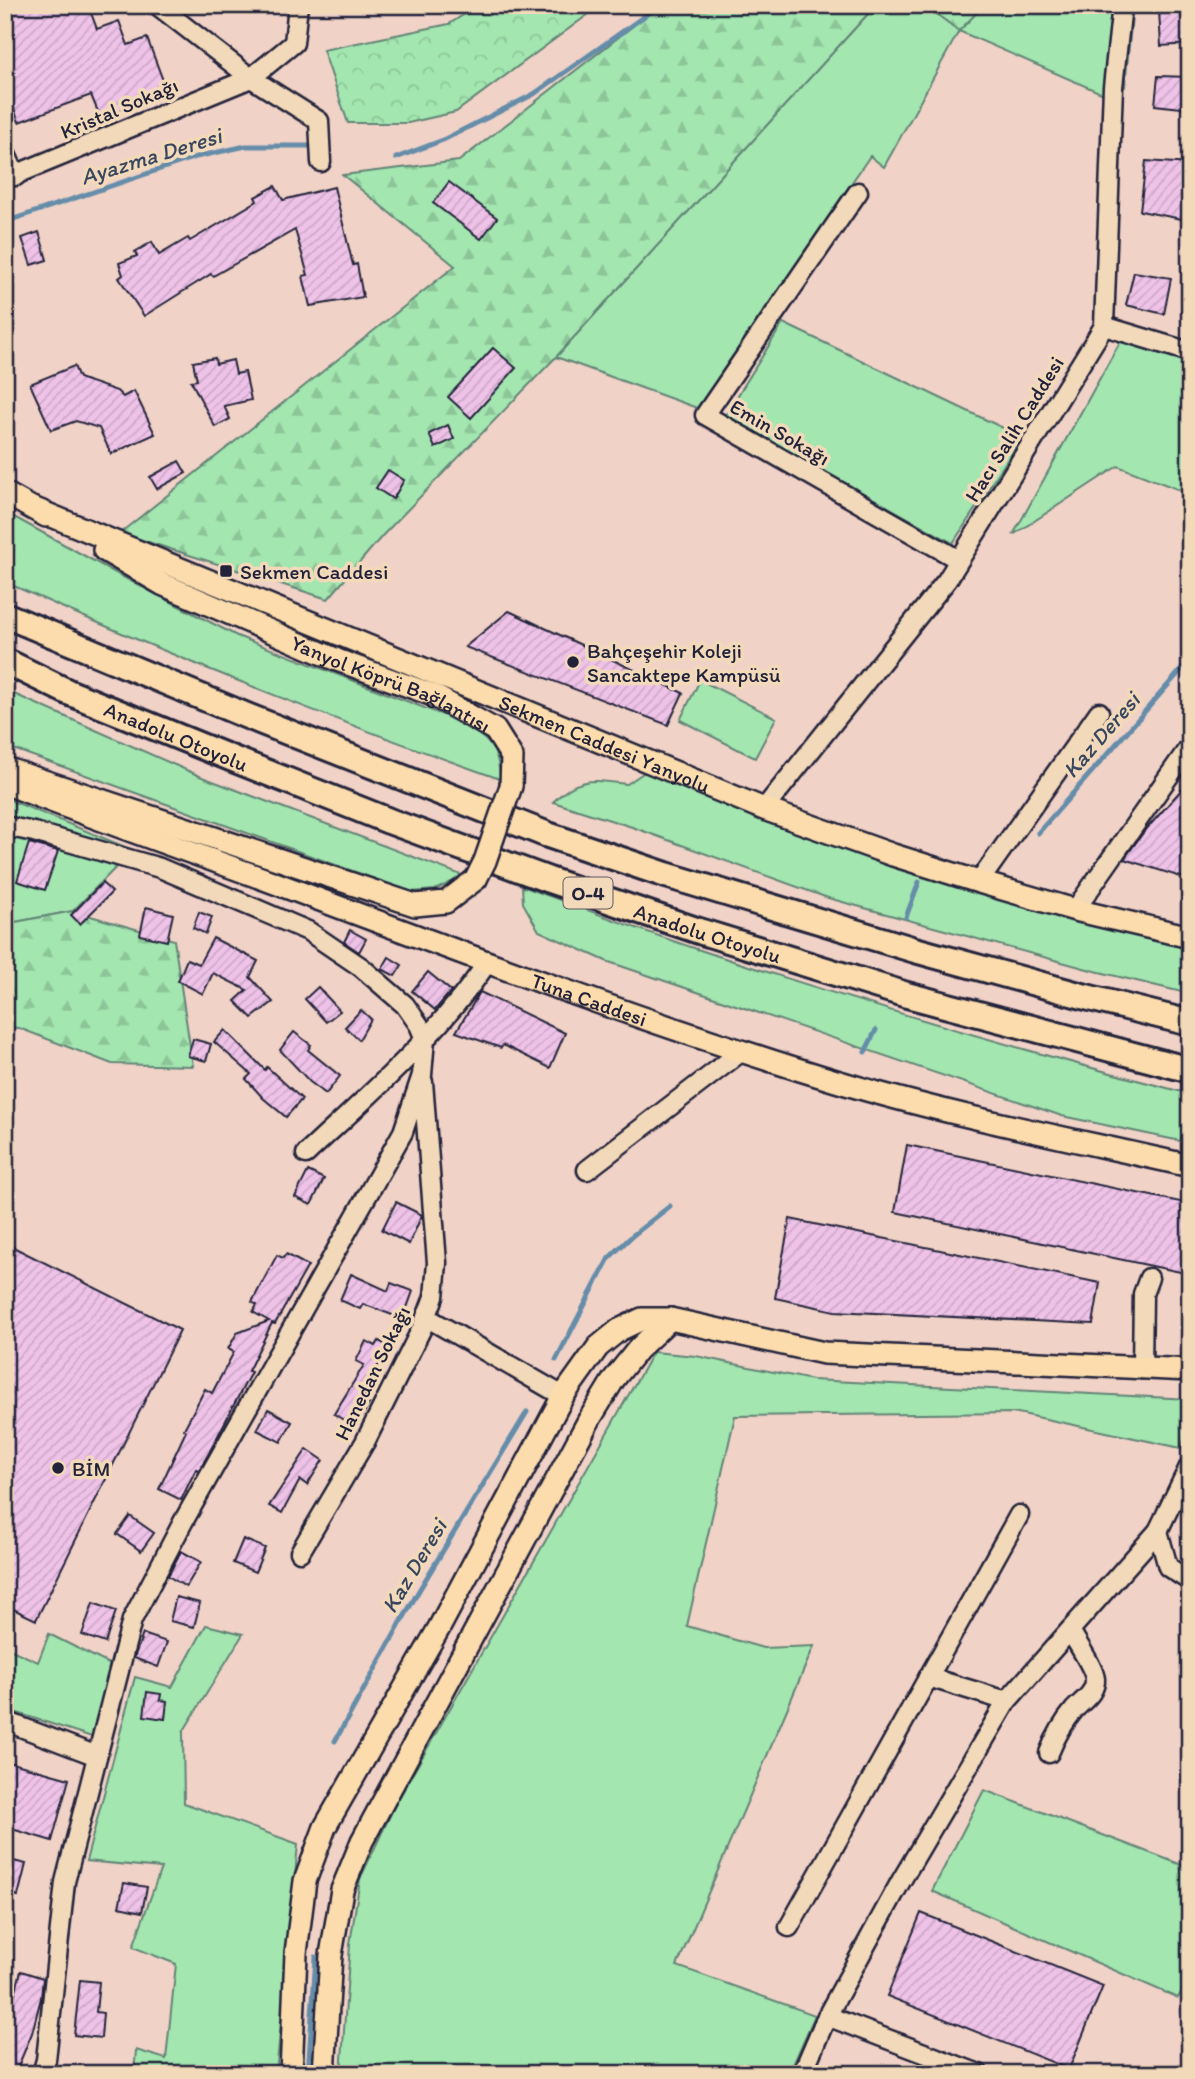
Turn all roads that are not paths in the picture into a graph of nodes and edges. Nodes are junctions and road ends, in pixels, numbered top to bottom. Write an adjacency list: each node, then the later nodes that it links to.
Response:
1 (157, 5): 4 (street)
2 (298, 5): 4 (street, Kristal Sokağı)
3 (1122, 5): 9 (street, Hacı Salih Caddesi)
4 (251, 78): 6 (street); 7 (street, Kristal Sokağı)
5 (5, 152): 7 (street)
6 (321, 162)
7 (11, 178)
8 (858, 192): 13 (street, Emin Sokağı)
9 (1104, 326): 10 (street); 13 (street, Hacı Salih Caddesi)
10 (1190, 352)
11 (5, 493): 12 (main road)
12 (35, 509): 18 (main road, Yanyol Köprü Bağlantısı, bridge); 20 (main road, Sekmen Caddesi Yanyolu)
13 (959, 560): 20 (street, Hacı Salih Caddesi)
14 (5, 615): 26 (highway, Anadolu Otoyolu / O-4)
15 (5, 661): 29 (highway, Anadolu Otoyolu / O-4)
16 (1099, 712): 22 (street)
17 (1190, 746): 23 (street)
18 (5, 768)
19 (5, 783): 25 (main road, Tuna Caddesi)
20 (764, 809): 22 (main road, Sekmen Caddesi Yanyolu)
21 (5, 826): 27 (street)
22 (979, 881): 23 (main road, Sekmen Caddesi Yanyolu)
23 (1075, 910): 24 (main road, Sekmen Caddesi Yanyolu)
24 (1190, 937)
25 (487, 963): 27 (street); 28 (main road, Tuna Caddesi)
26 (1190, 1023)
27 (425, 1039): 30 (street); 31 (street)
28 (742, 1051): 32 (main road, Tuna Caddesi); 33 (street)
29 (1190, 1070)
30 (422, 1075): 35 (street, Hanedan Sokağı); 50 (street)
31 (306, 1154)
32 (1190, 1166)
33 (587, 1170)
34 (1149, 1278): 37 (street)
35 (426, 1317): 39 (street); 43 (street, Hanedan Sokağı)
36 (670, 1319): 37 (main road); 39 (main road); 55 (main road)
37 (1142, 1369): 38 (main road)
38 (1190, 1370)
39 (563, 1396): 54 (main road)
40 (1190, 1465): 42 (street)
41 (1018, 1515): 46 (street)
42 (1158, 1531): 44 (street); 45 (street)
43 (300, 1552)
44 (1190, 1581)
45 (1070, 1630): 47 (street); 49 (street)
46 (928, 1677): 47 (street); 51 (street)
47 (1007, 1700): 52 (street)
48 (7, 1727): 50 (street)
49 (1049, 1754)
50 (97, 1756): 53 (street)
51 (789, 1927)
52 (827, 2016): 56 (street); 57 (street)
53 (45, 2069)
54 (291, 2074)
55 (324, 2074)
56 (802, 2074)
57 (979, 2074)

